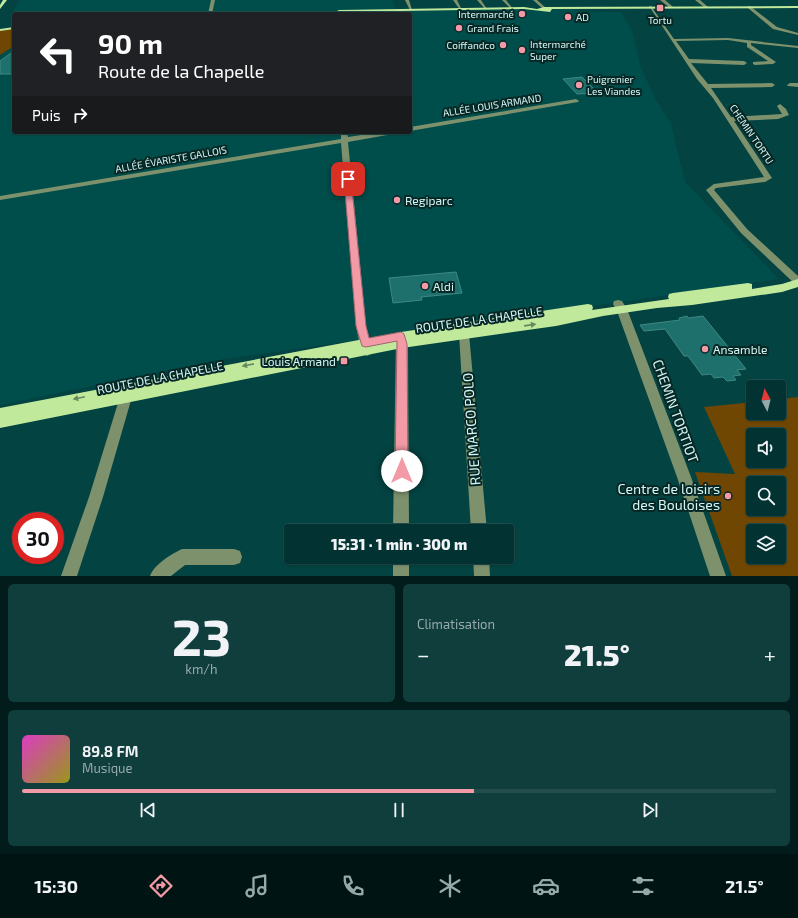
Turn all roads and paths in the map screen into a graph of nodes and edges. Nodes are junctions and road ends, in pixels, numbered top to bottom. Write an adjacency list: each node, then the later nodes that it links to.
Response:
1 (5, 0): 10 (main road); 16 (main road)
2 (213, 0): 24 (street)
3 (407, 0): 20 (street)
4 (455, 0): 21 (street)
5 (479, 0): 17 (street)
6 (504, 0): 18 (street)
7 (535, 0): 19 (street)
8 (662, 0): 12 (street)
9 (696, 0): 13 (street)
10 (0, 4)
11 (650, 7): 12 (main road); 22 (main road); 29 (street, CHEMIN TORTU)
12 (671, 7): 13 (main road)
13 (706, 7): 14 (main road)
14 (749, 7): 15 (main road); 28 (street)
15 (798, 7)
16 (0, 8)
17 (486, 8): 18 (main road); 21 (main road)
18 (512, 8): 23 (main road)
19 (544, 8): 22 (main road); 23 (main road)
20 (411, 9): 21 (main road); 25 (main road)
21 (460, 9)
22 (550, 9): 23 (main road)
23 (539, 10)
24 (210, 12)
25 (352, 12)
26 (1, 27): 27 (main road)
27 (12, 27)
28 (798, 34)
29 (674, 40): 30 (street); 32 (street, CHEMIN TORTU)
30 (748, 42): 31 (street); 34 (street)
31 (798, 47)
32 (688, 61): 33 (street); 38 (street, CHEMIN TORTU)
33 (744, 63)
34 (755, 63)
35 (772, 85): 38 (street)
36 (790, 85): 37 (street)
37 (798, 85)
38 (708, 86): 41 (street, CHEMIN TORTU)
39 (576, 101): 42 (street, ALLÉE LOUIS ARMAND)
40 (780, 106): 41 (street)
41 (729, 119): 46 (street, CHEMIN TORTU)
42 (412, 129)
43 (368, 134): 44 (street)
44 (344, 136): 45 (street, ALLÉE ÉVARISTE GALLOIS); 50 (street)
45 (0, 198)
46 (798, 283): 47 (main road, ROUTE DE LA CHAPELLE)
47 (620, 307): 48 (main road, ROUTE DE LA CHAPELLE); 63 (street, CHEMIN TORTIOT)
48 (463, 330): 49 (main road, ROUTE DE LA CHAPELLE); 55 (street, RUE MARCO POLO)
49 (401, 340): 50 (main road, ROUTE DE LA CHAPELLE); 54 (street)
50 (366, 347): 51 (main road, ROUTE DE LA CHAPELLE)
51 (127, 393): 52 (main road, ROUTE DE LA CHAPELLE, one-way to 52); 53 (main road, ROUTE DE LA CHAPELLE); 59 (street)
52 (0, 414)
53 (0, 422)
54 (401, 524)
55 (478, 524)
56 (234, 557): 60 (street)
57 (401, 564): 61 (street)
58 (481, 564): 62 (street)
59 (69, 576)
60 (158, 576)
61 (401, 576)
62 (482, 576)
63 (718, 576)

